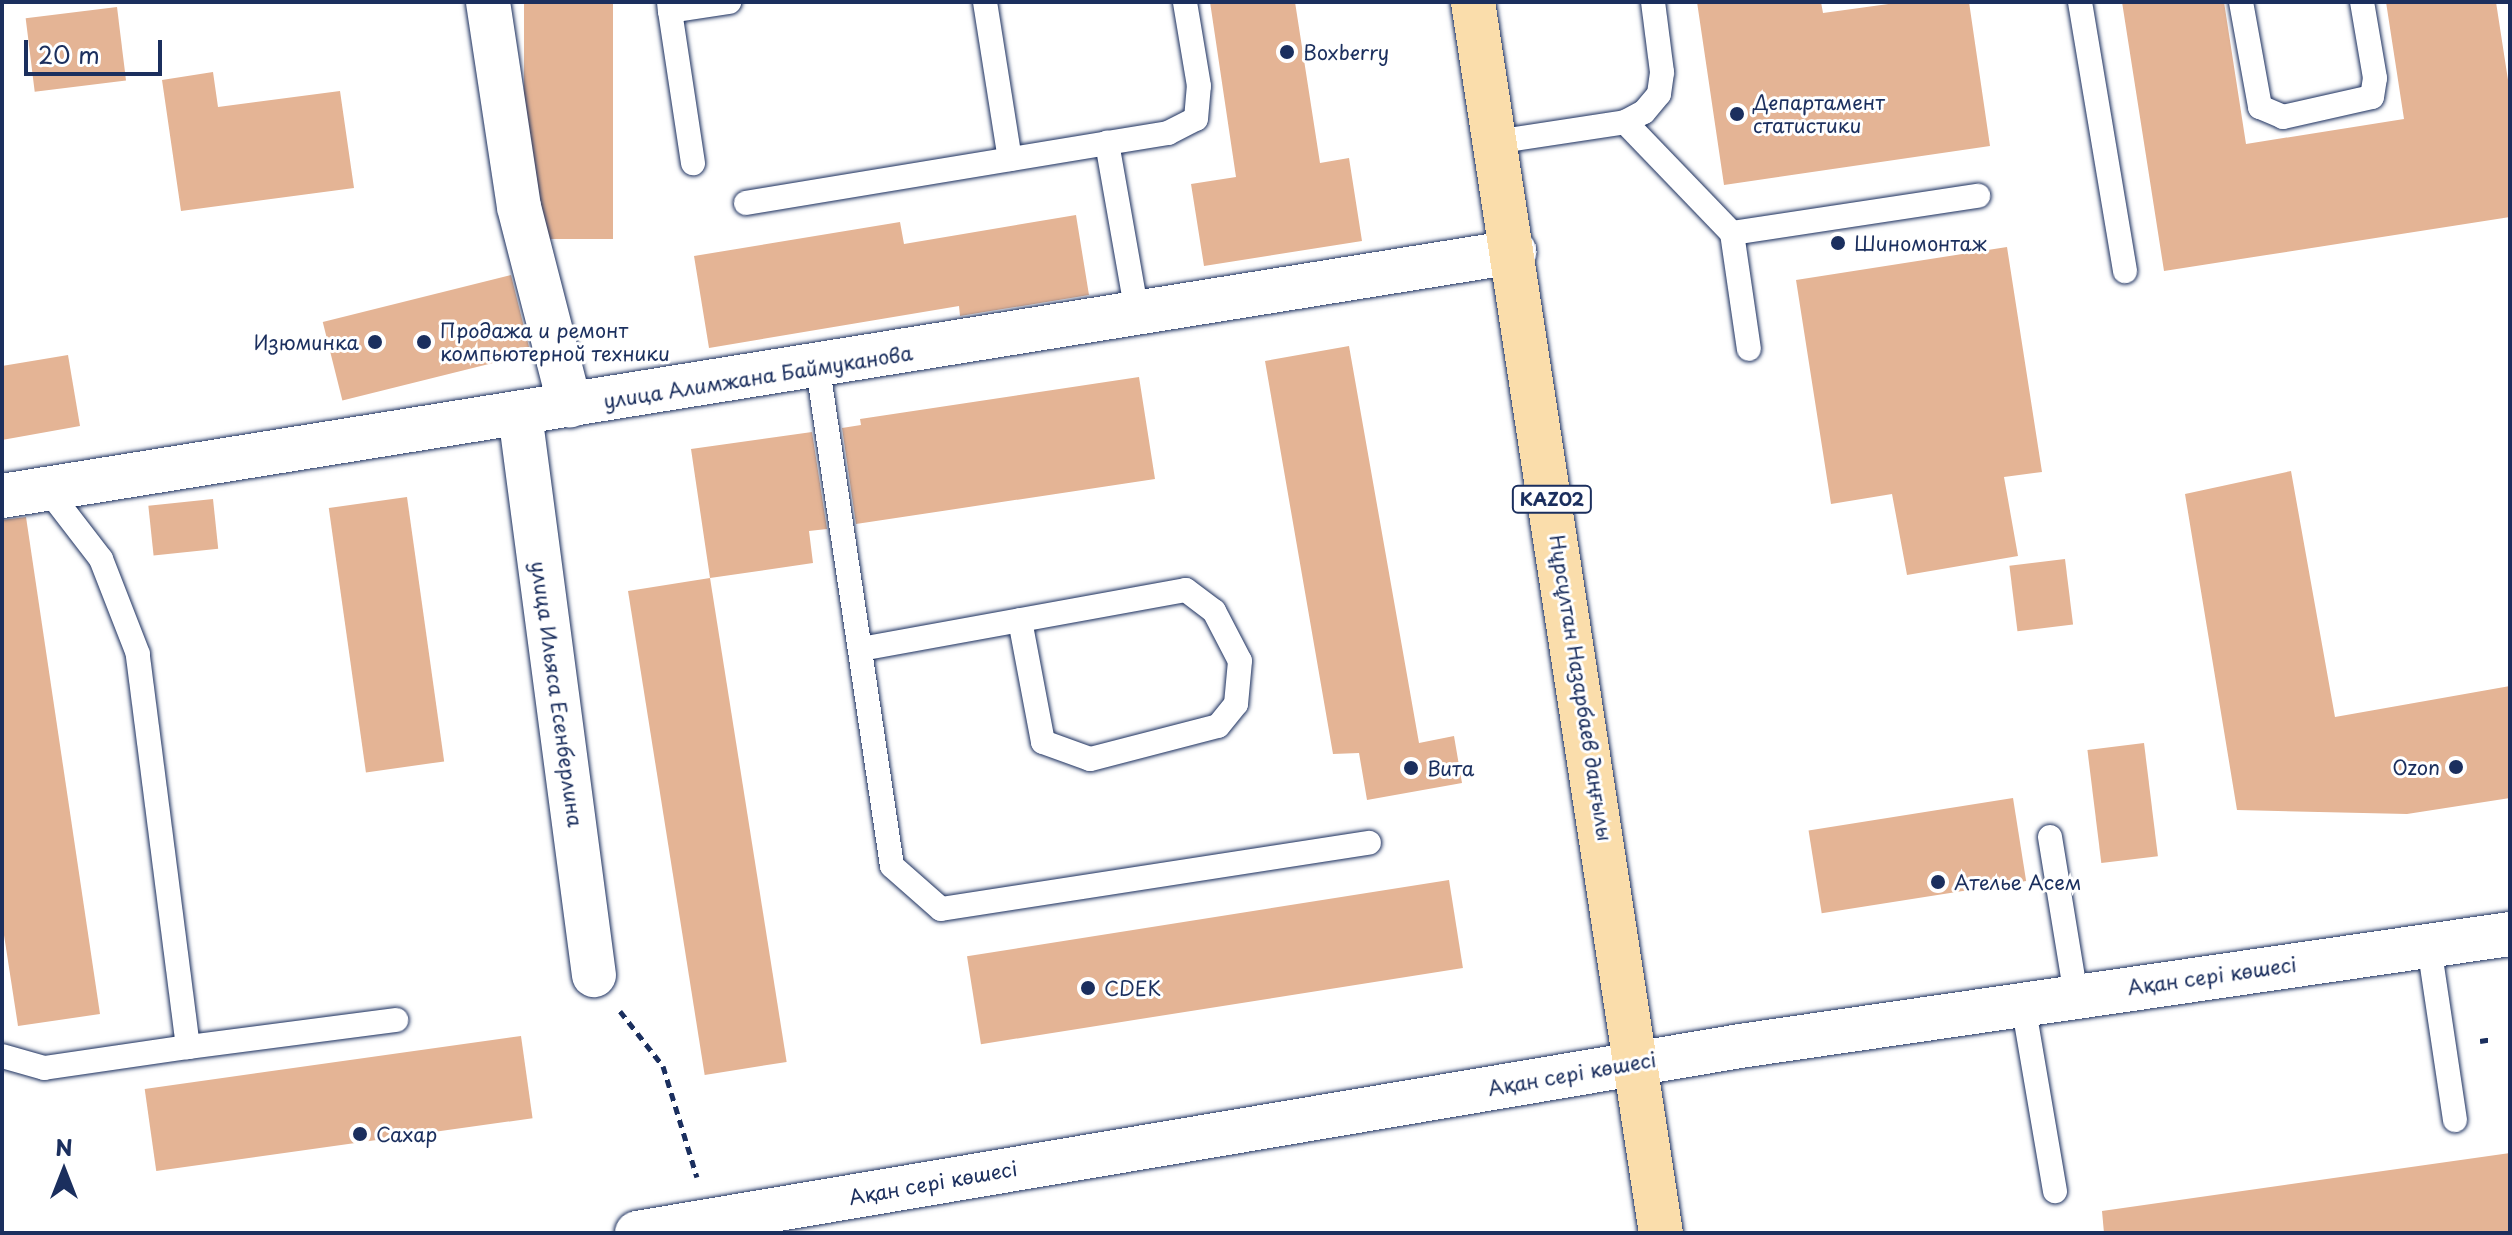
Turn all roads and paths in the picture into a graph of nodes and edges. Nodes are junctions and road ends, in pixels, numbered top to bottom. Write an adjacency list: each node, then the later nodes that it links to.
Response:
1 (488, 2): 24 (street)
2 (729, 2): 10 (lane)
3 (985, 2): 14 (lane)
4 (1185, 2): 13 (lane)
5 (1473, 2): 12 (highway, Нұрсұлтан Назарбаев даңғылы / KАZ02)
6 (1653, 2): 11 (lane)
7 (2080, 2): 20 (lane)
8 (2241, 2): 9 (lane)
9 (2362, 2)
10 (670, 7): 15 (lane)
11 (1625, 122): 12 (lane); 18 (lane)
12 (1495, 142): 19 (highway, Нұрсұлтан Назарбаев даңғылы / KАZ02)
13 (1107, 143): 14 (lane); 21 (lane)
14 (1010, 159): 17 (lane)
15 (693, 163)
16 (1978, 196): 18 (lane)
17 (746, 203)
18 (1732, 233): 22 (lane)
19 (1514, 252): 21 (street, улица Алимжана Баймуканова); 42 (highway, Нұрсұлтан Назарбаев даңғылы / KАZ02)
20 (2125, 271)
21 (1137, 313): 23 (street, улица Алимжана Баймуканова)
22 (1749, 349)
23 (818, 369): 24 (street, улица Алимжана Баймуканова); 29 (lane)
24 (570, 406): 25 (street, улица Алимжана Баймуканова)
25 (520, 414): 26 (street, улица Алимжана Баймуканова); 34 (street, улица Ильяса Есенберлина)
26 (47, 489): 27 (street, улица Алимжана Баймуканова); 40 (lane)
27 (2, 496)
28 (1020, 620): 28 (lane); 29 (lane)
29 (861, 649): 31 (lane)
30 (2050, 837): 35 (lane)
31 (1369, 843)
32 (2510, 934): 33 (street, Ақан сері көшесі)
33 (2429, 946): 35 (street, Ақан сері көшесі); 43 (lane)
34 (594, 975): 45 (path)
35 (2076, 995): 36 (street, Ақан сері көшесі)
36 (2023, 1004): 42 (street, Ақан сері көшесі); 44 (lane)
37 (396, 1020): 40 (lane)
38 (2493, 1039): 39 (path)
39 (2480, 1041)
40 (188, 1047): 41 (lane)
41 (2, 1056)
42 (1637, 1063): 45 (street, Ақан сері көшесі); 47 (highway, Нұрсұлтан Назарбаев даңғылы / KАZ02)
43 (2455, 1120)
44 (2055, 1191)
45 (705, 1221): 46 (street, Ақан сері көшесі)
46 (651, 1232)
47 (1661, 1233)

